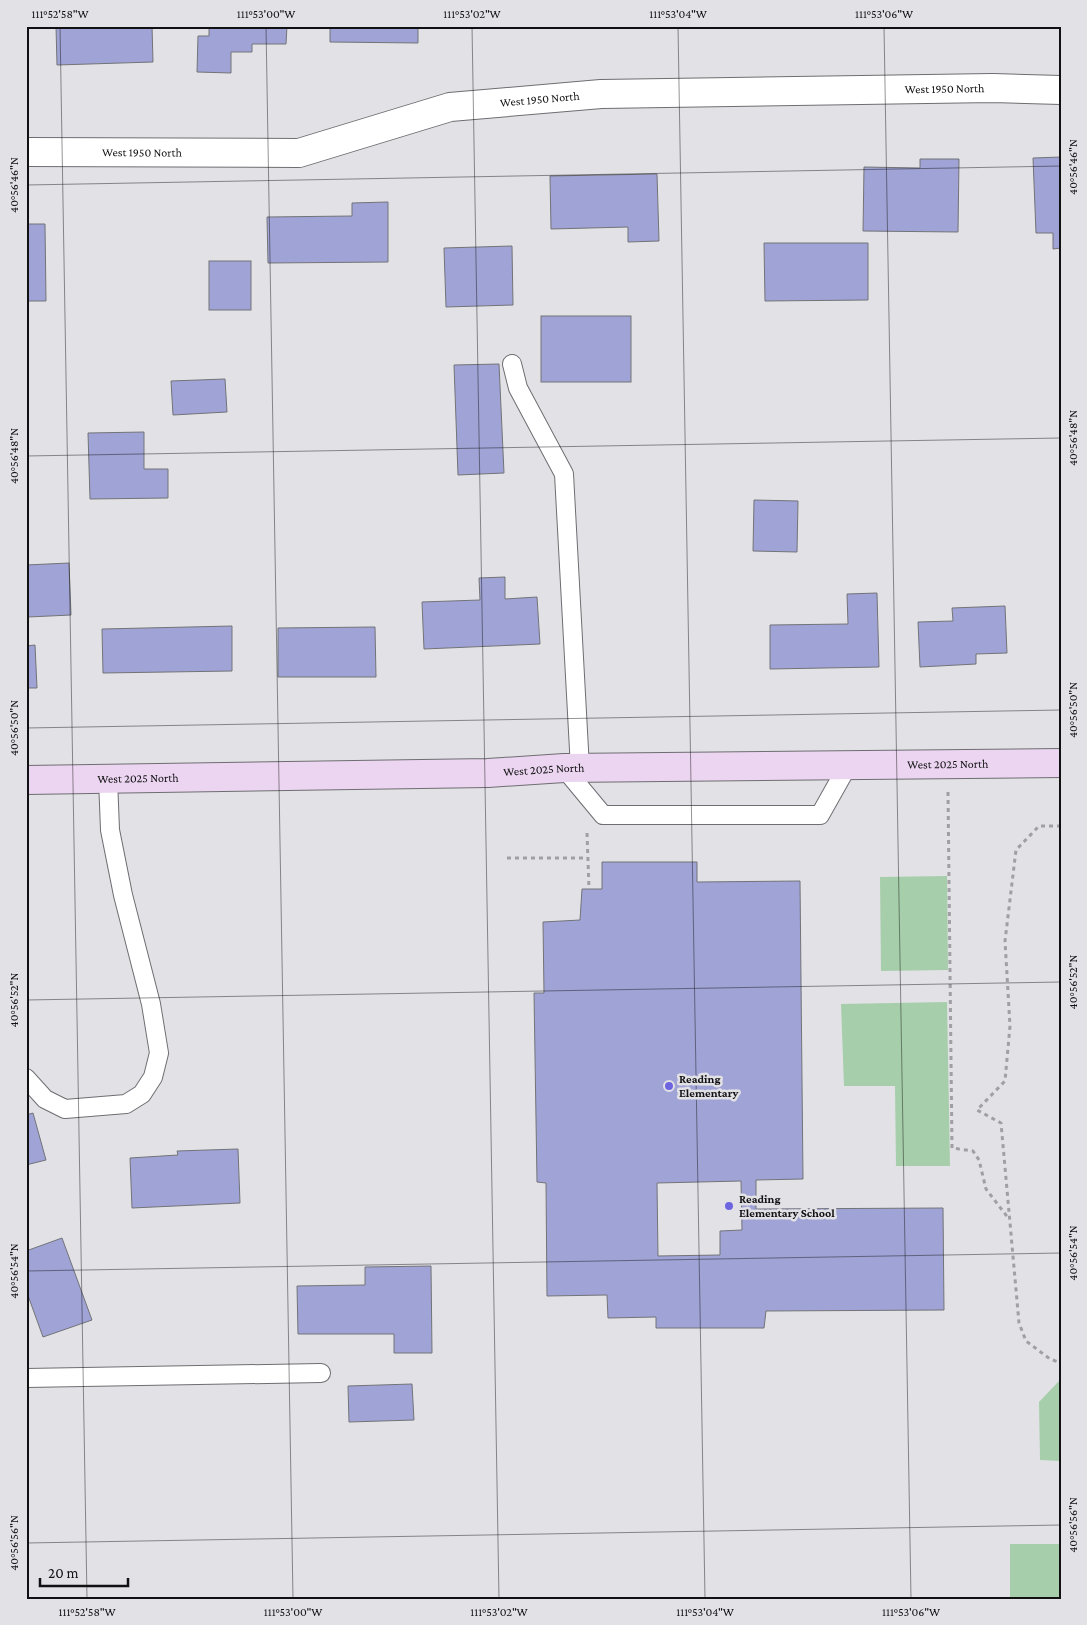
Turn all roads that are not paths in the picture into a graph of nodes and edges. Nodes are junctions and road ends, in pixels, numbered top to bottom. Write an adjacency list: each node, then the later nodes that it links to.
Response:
1 (1061, 90): 2 (street, West 1950 North)
2 (26, 152)
3 (512, 364): 6 (lane)
4 (1061, 763): 5 (street, West 2025 North)
5 (847, 767): 6 (street, West 2025 North); 6 (lane)
6 (572, 768): 7 (street, West 2025 North)
7 (108, 779): 8 (street, West 2025 North); 9 (lane)
8 (26, 780)
9 (26, 1078)
10 (321, 1373): 11 (lane)
11 (26, 1378)

